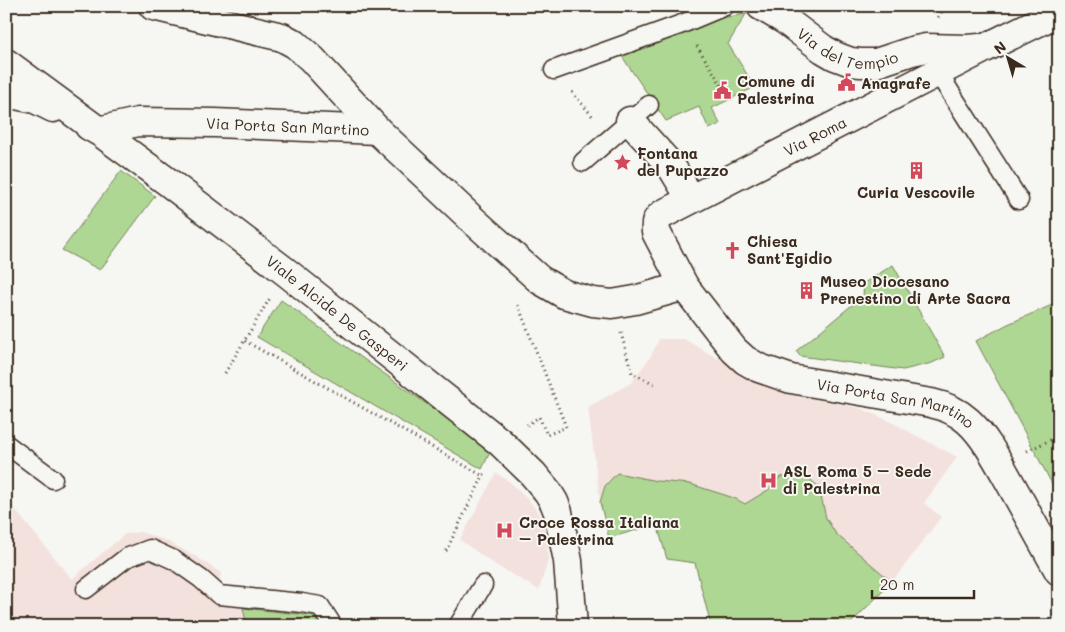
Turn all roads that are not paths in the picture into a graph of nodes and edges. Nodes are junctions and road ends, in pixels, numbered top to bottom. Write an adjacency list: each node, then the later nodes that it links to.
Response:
1 (152, 6): 11 (street)
2 (725, 6): 7 (lane)
3 (761, 6): 5 (street, Via del Tempio)
4 (1059, 12): 5 (street, Via Roma)
5 (985, 48): 8 (street, Via Roma)
6 (6, 63): 12 (street, Viale Alcide De Gasperi)
7 (554, 70)
8 (938, 73): 14 (street, Via Roma); 15 (lane)
9 (6, 93): 12 (street)
10 (639, 113): 13 (lane); 14 (street)
11 (378, 130): 12 (street, Via Porta San Martino); 17 (street, Via Porta San Martino)
12 (98, 131): 25 (street, Viale Alcide De Gasperi)
13 (583, 162)
14 (692, 199): 16 (street, Via Roma)
15 (1019, 200)
16 (658, 236): 17 (street, Via Porta San Martino)
17 (684, 286): 20 (street, Via Porta San Martino)
18 (6, 444): 19 (lane)
19 (53, 479)
20 (1059, 571)
21 (483, 585): 24 (lane)
22 (86, 589): 23 (lane)
23 (333, 626)
24 (458, 626)
25 (573, 626)

